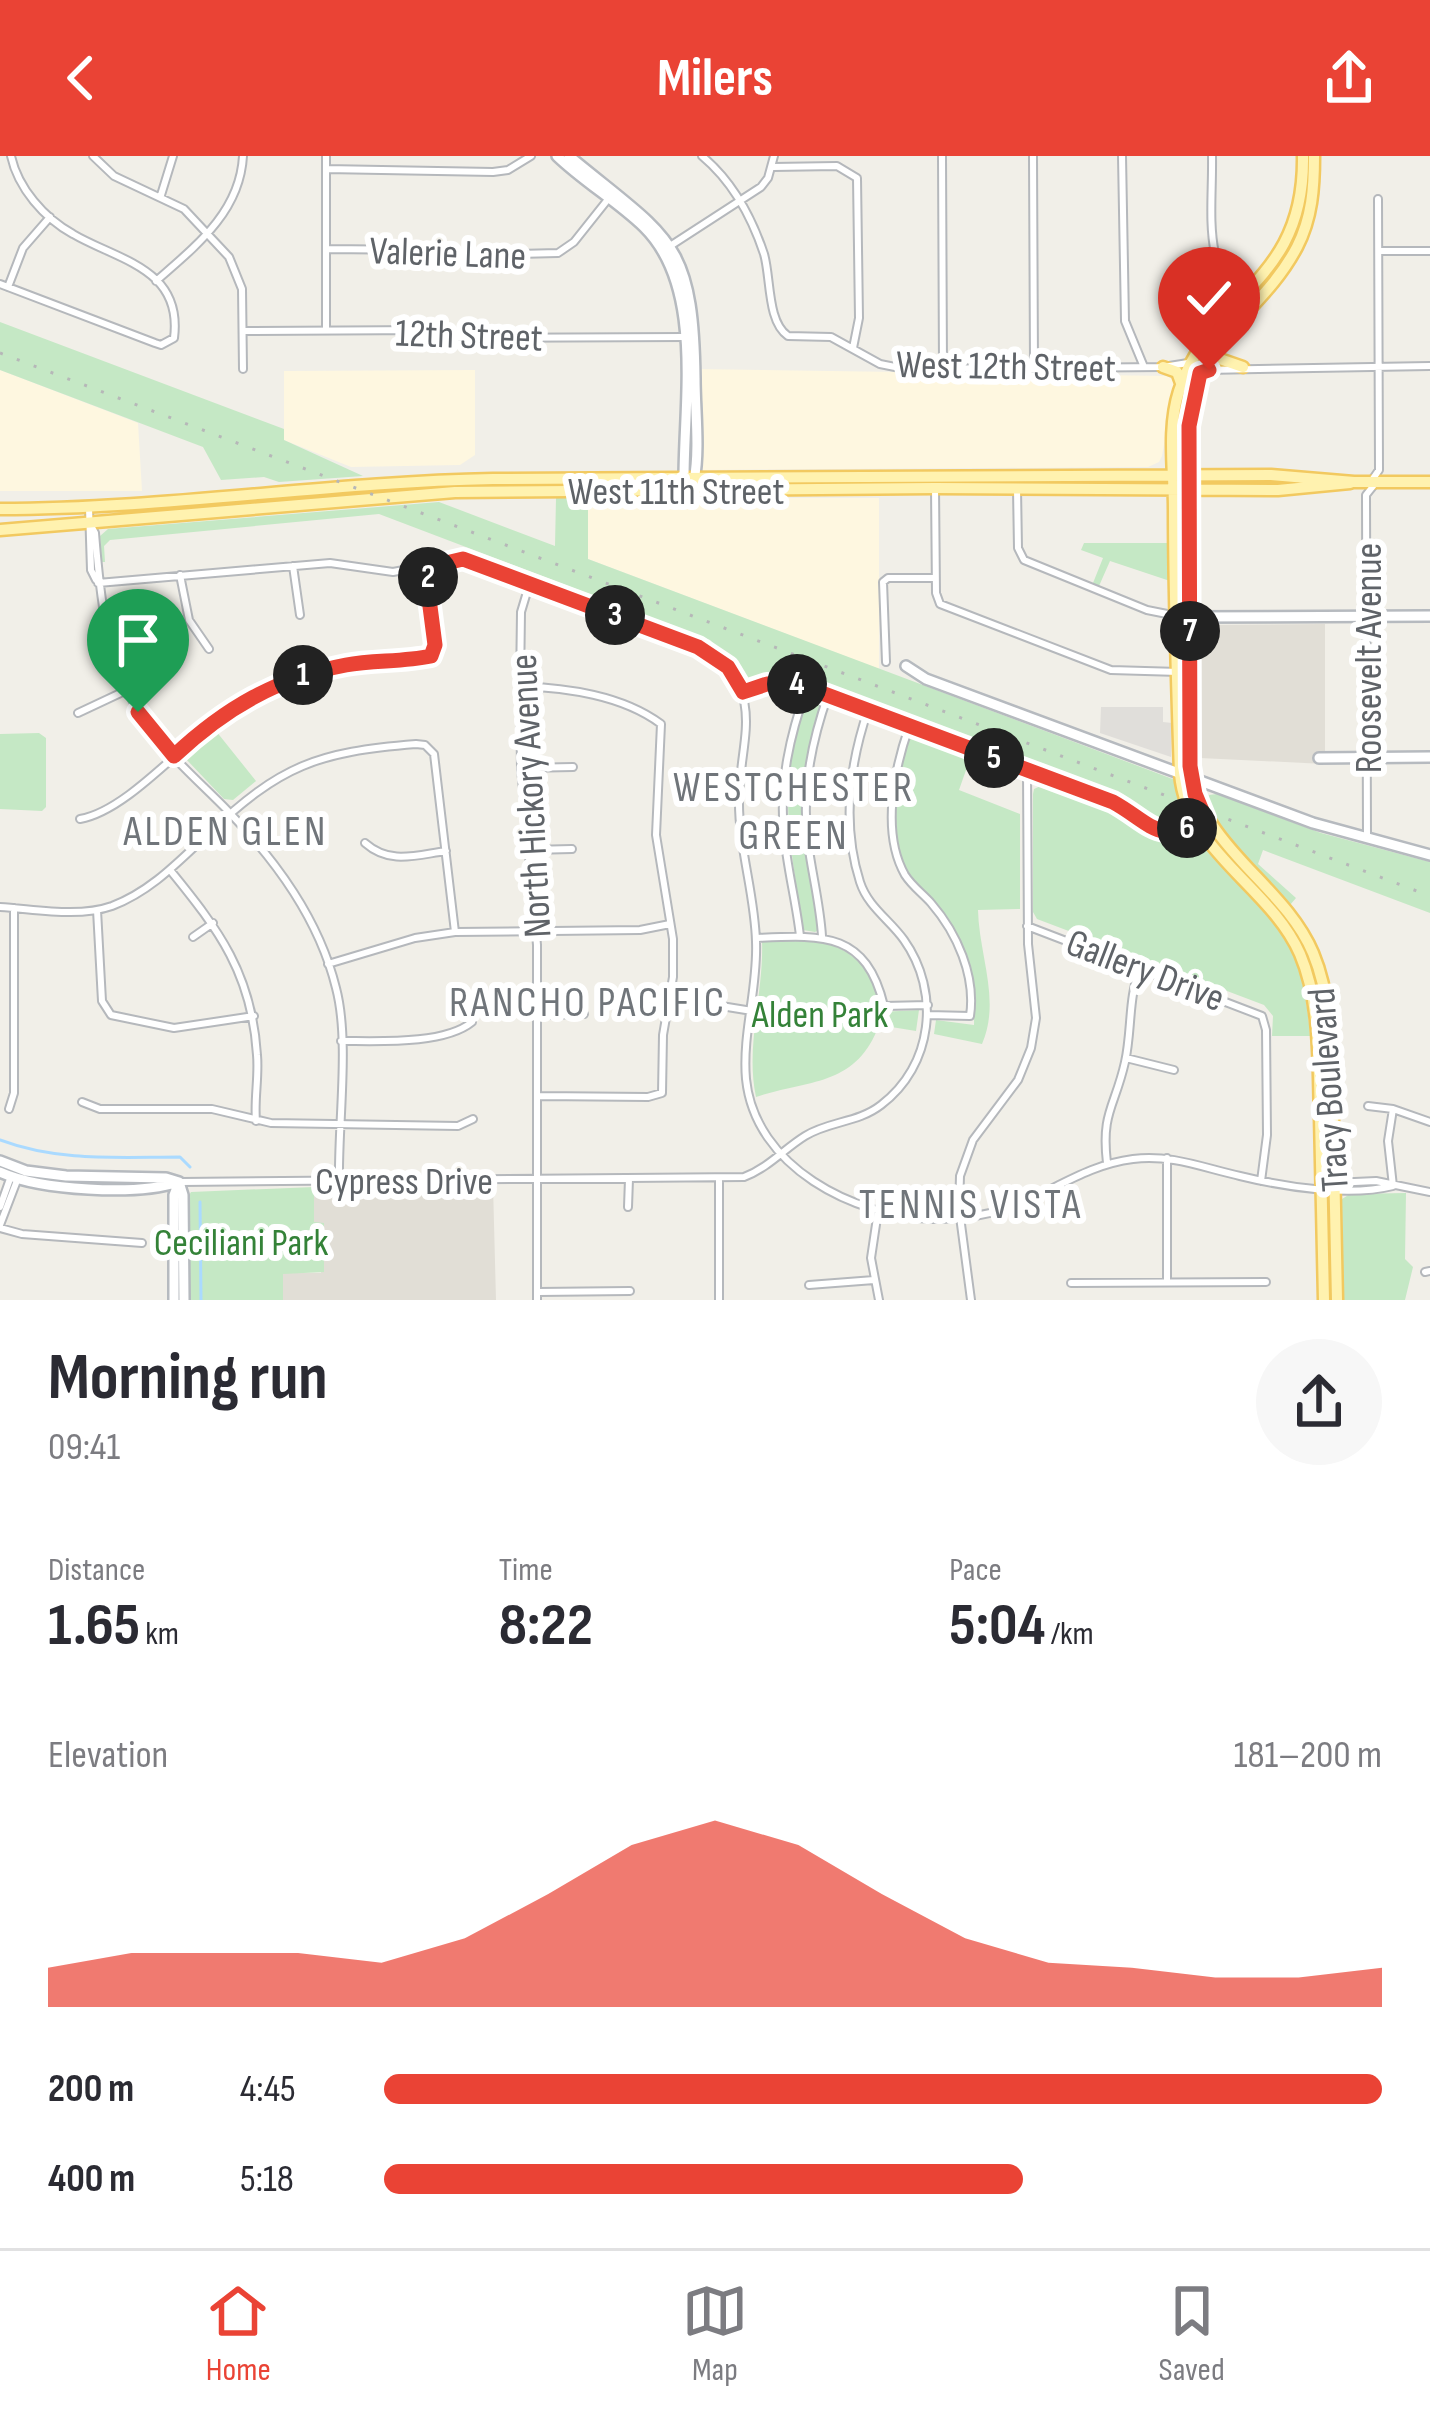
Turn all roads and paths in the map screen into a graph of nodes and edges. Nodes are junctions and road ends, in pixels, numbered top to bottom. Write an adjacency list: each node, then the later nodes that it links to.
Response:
1 (11, 156): 23 (street)
2 (93, 156): 19 (street)
3 (173, 156): 19 (street)
4 (243, 156): 24 (street)
5 (326, 156): 18 (street)
6 (531, 156): 18 (street)
7 (557, 156): 20 (street)
8 (569, 156): 20 (street)
9 (702, 156): 22 (street)
10 (774, 156): 17 (street)
11 (942, 156): 40 (street)
12 (1033, 156): 37 (street)
13 (1122, 156): 41 (street)
14 (1212, 156): 31 (street)
15 (1303, 156): 31 (main road)
16 (1314, 156): 31 (main road)
17 (773, 167): 22 (street); 36 (street)
18 (326, 169): 26 (street)
19 (160, 195): 24 (street)
20 (611, 195): 25 (street); 26 (street, Valerie Lane)
21 (1378, 199): 27 (street, Roosevelt Avenue)
22 (740, 201): 25 (street); 36 (street, West 12th Street)
23 (50, 217): 29 (street); 30 (street)
24 (208, 232): 29 (street); 33 (street)
25 (667, 248): 34 (street)
26 (326, 249): 32 (street)
27 (1379, 251): 28 (street); 38 (street, Roosevelt Avenue)
28 (1430, 251)
29 (156, 281): 30 (street)
30 (4, 286)
31 (1243, 306): 35 (main road); 43 (main road)
32 (326, 329): 33 (street, 12th Street); 34 (street, 12th Street)
33 (243, 331): 45 (street)
34 (689, 337): 49 (street)
35 (1215, 346): 43 (main road); 44 (main road)
36 (854, 348): 40 (street, West 12th Street)
37 (1034, 366): 40 (street, West 12th Street); 41 (street, West 12th Street)
38 (1379, 366): 39 (street, West 12th Street); 44 (street, West 12th Street); 54 (street, Roosevelt Avenue)
39 (1430, 366)
40 (943, 367)
41 (1144, 367): 42 (street, West 12th Street)
42 (1163, 367): 43 (street, West 12th Street); 46 (main road)
43 (1197, 367): 44 (street, West 12th Street); 46 (main road, Tracy Boulevard); 48 (main road, Tracy Boulevard)
44 (1243, 367)
45 (243, 369)
46 (1181, 386): 47 (main road, Tracy Boulevard)
47 (1174, 475): 48 (main road, West 11th Street); 53 (main road, West 11th Street); 55 (main road, Tracy Boulevard)
48 (1189, 475): 51 (main road, West 11th Street); 56 (main road, Tracy Boulevard)
49 (690, 482): 50 (main road, West 11th Street); 57 (main road, West 11th Street); 59 (main road, West 11th Street)
50 (935, 482): 53 (main road, West 11th Street); 64 (street)
51 (1354, 482): 54 (main road, West 11th Street); 56 (main road, West 11th Street)
52 (1430, 482): 54 (main road, West 11th Street)
53 (1017, 483): 55 (main road, West 11th Street); 68 (street)
54 (1373, 483): 69 (street, Roosevelt Avenue)
55 (1174, 490): 56 (main road, West 11th Street); 68 (main road, Tracy Boulevard)
56 (1189, 490): 68 (main road, Tracy Boulevard)
57 (89, 508): 58 (main road, West 11th Street); 59 (street)
58 (0, 509)
59 (90, 524): 60 (main road, West 11th Street); 66 (street)
60 (0, 530)
61 (293, 566): 62 (street); 63 (street); 67 (street)
62 (425, 568): 65 (street); 84 (street)
63 (181, 575): 66 (street); 71 (street)
64 (935, 578): 72 (street); 74 (street)
65 (530, 582): 75 (street, North Hickory Avenue); 78 (street)
66 (98, 583): 77 (street)
67 (299, 615)
68 (1183, 616): 69 (street); 74 (main road, Tracy Boulevard); 82 (main road, Tracy Boulevard)
69 (1367, 616): 70 (street); 87 (street, Roosevelt Avenue)
70 (1430, 616)
71 (209, 649)
72 (886, 662)
73 (906, 666): 91 (street)
74 (1179, 672): 82 (street); 91 (main road, Tracy Boulevard)
75 (520, 686): 89 (street, North Hickory Avenue); 110 (street)
76 (807, 687): 78 (street); 79 (street); 114 (street)
77 (128, 690): 81 (street); 84 (street)
78 (743, 692): 117 (street)
79 (829, 695): 80 (street); 98 (street)
80 (868, 710): 83 (street); 97 (street, Cypress Drive)
81 (78, 713)
82 (1190, 714): 91 (main road, Tracy Boulevard)
83 (910, 726): 90 (street); 128 (street)
84 (174, 756): 94 (street); 95 (street)
85 (1430, 757): 87 (street)
86 (1319, 758): 87 (street)
87 (1368, 758): 99 (street, Roosevelt Avenue)
88 (573, 767): 89 (street)
89 (521, 768): 102 (street, North Hickory Avenue)
90 (1027, 770): 96 (street); 111 (street)
91 (1186, 776): 92 (street); 93 (main road, Tracy Boulevard); 96 (main road, Tracy Boulevard)
92 (1222, 789): 93 (street); 99 (street)
93 (1198, 803): 96 (main road, Tracy Boulevard)
94 (230, 813): 103 (street); 105 (street); 118 (street)
95 (80, 819)
96 (1200, 821): 154 (main road, Tracy Boulevard)
97 (850, 833): 98 (street); 123 (street, Cypress Drive)
98 (807, 837): 115 (street)
99 (1366, 838): 104 (street)
100 (365, 843): 103 (street)
101 (572, 849): 102 (street)
102 (530, 850): 113 (street, North Hickory Avenue)
103 (446, 851): 112 (street)
104 (1430, 855)
105 (170, 870): 108 (street); 109 (street)
106 (0, 908): 107 (street)
107 (14, 908): 108 (street); 121 (street)
108 (97, 910): 127 (street)
109 (213, 923): 116 (street); 127 (street)
110 (670, 924): 113 (street); 122 (street)
111 (1027, 926): 119 (street, Gallery Drive); 159 (street)
112 (455, 932): 113 (street); 118 (street)
113 (536, 932): 126 (street, North Hickory Avenue)
114 (800, 936): 115 (street); 117 (street)
115 (822, 936): 123 (street)
116 (193, 937)
117 (756, 938): 124 (street)
118 (328, 964): 130 (street)
119 (1141, 967): 131 (street); 151 (street, Gallery Drive)
120 (2, 992): 121 (street)
121 (14, 992): 136 (street)
122 (671, 998): 124 (street); 133 (street)
123 (928, 1005): 128 (street, Cypress Drive)
124 (752, 1011): 142 (street)
125 (584, 1014): 126 (street)
126 (538, 1015): 133 (street, North Hickory Avenue)
127 (254, 1016): 139 (street)
128 (928, 1016): 142 (street, Cypress Drive)
129 (472, 1022): 130 (street)
130 (341, 1041): 140 (street)
131 (1126, 1058): 132 (street); 145 (street)
132 (1174, 1070)
133 (538, 1096): 150 (street, North Hickory Avenue)
134 (82, 1102): 139 (street)
135 (1369, 1106): 137 (street)
136 (8, 1109)
137 (1393, 1109): 141 (street); 153 (street)
138 (473, 1119): 140 (street)
139 (256, 1121): 140 (street)
140 (338, 1121): 149 (street)
141 (1430, 1122)
142 (782, 1154): 147 (street, Cypress Drive); 158 (street)
143 (1167, 1159): 145 (street); 151 (street); 163 (street)
144 (0, 1162): 146 (street, Cypress Drive)
145 (1107, 1163): 159 (street)
146 (11, 1174): 152 (street, Cypress Drive); 156 (street); 160 (street)
147 (719, 1178): 148 (street, Cypress Drive); 171 (street)
148 (628, 1179): 150 (street, Cypress Drive); 157 (street)
149 (339, 1180): 150 (street, Cypress Drive); 152 (street, Cypress Drive)
150 (539, 1180): 168 (street, North Hickory Avenue)
151 (1262, 1180): 154 (street)
152 (179, 1182): 169 (street); 170 (street)
153 (1394, 1186): 154 (street); 155 (street)
154 (1330, 1187): 174 (main road, Tracy Boulevard); 175 (main road, Tracy Boulevard)
155 (1430, 1192)
156 (0, 1207)
157 (628, 1208)
158 (878, 1211): 159 (street); 162 (street)
159 (961, 1218): 173 (street)
160 (0, 1226): 161 (street)
161 (142, 1243)
162 (874, 1280): 166 (street); 172 (street)
163 (1167, 1282): 164 (street); 165 (street)
164 (1266, 1282)
165 (1070, 1283)
166 (809, 1285)
167 (630, 1291): 168 (street)
168 (537, 1296)
169 (174, 1300)
170 (184, 1300)
171 (719, 1300)
172 (879, 1300)
173 (970, 1300)
174 (1324, 1300)
175 (1337, 1300)

